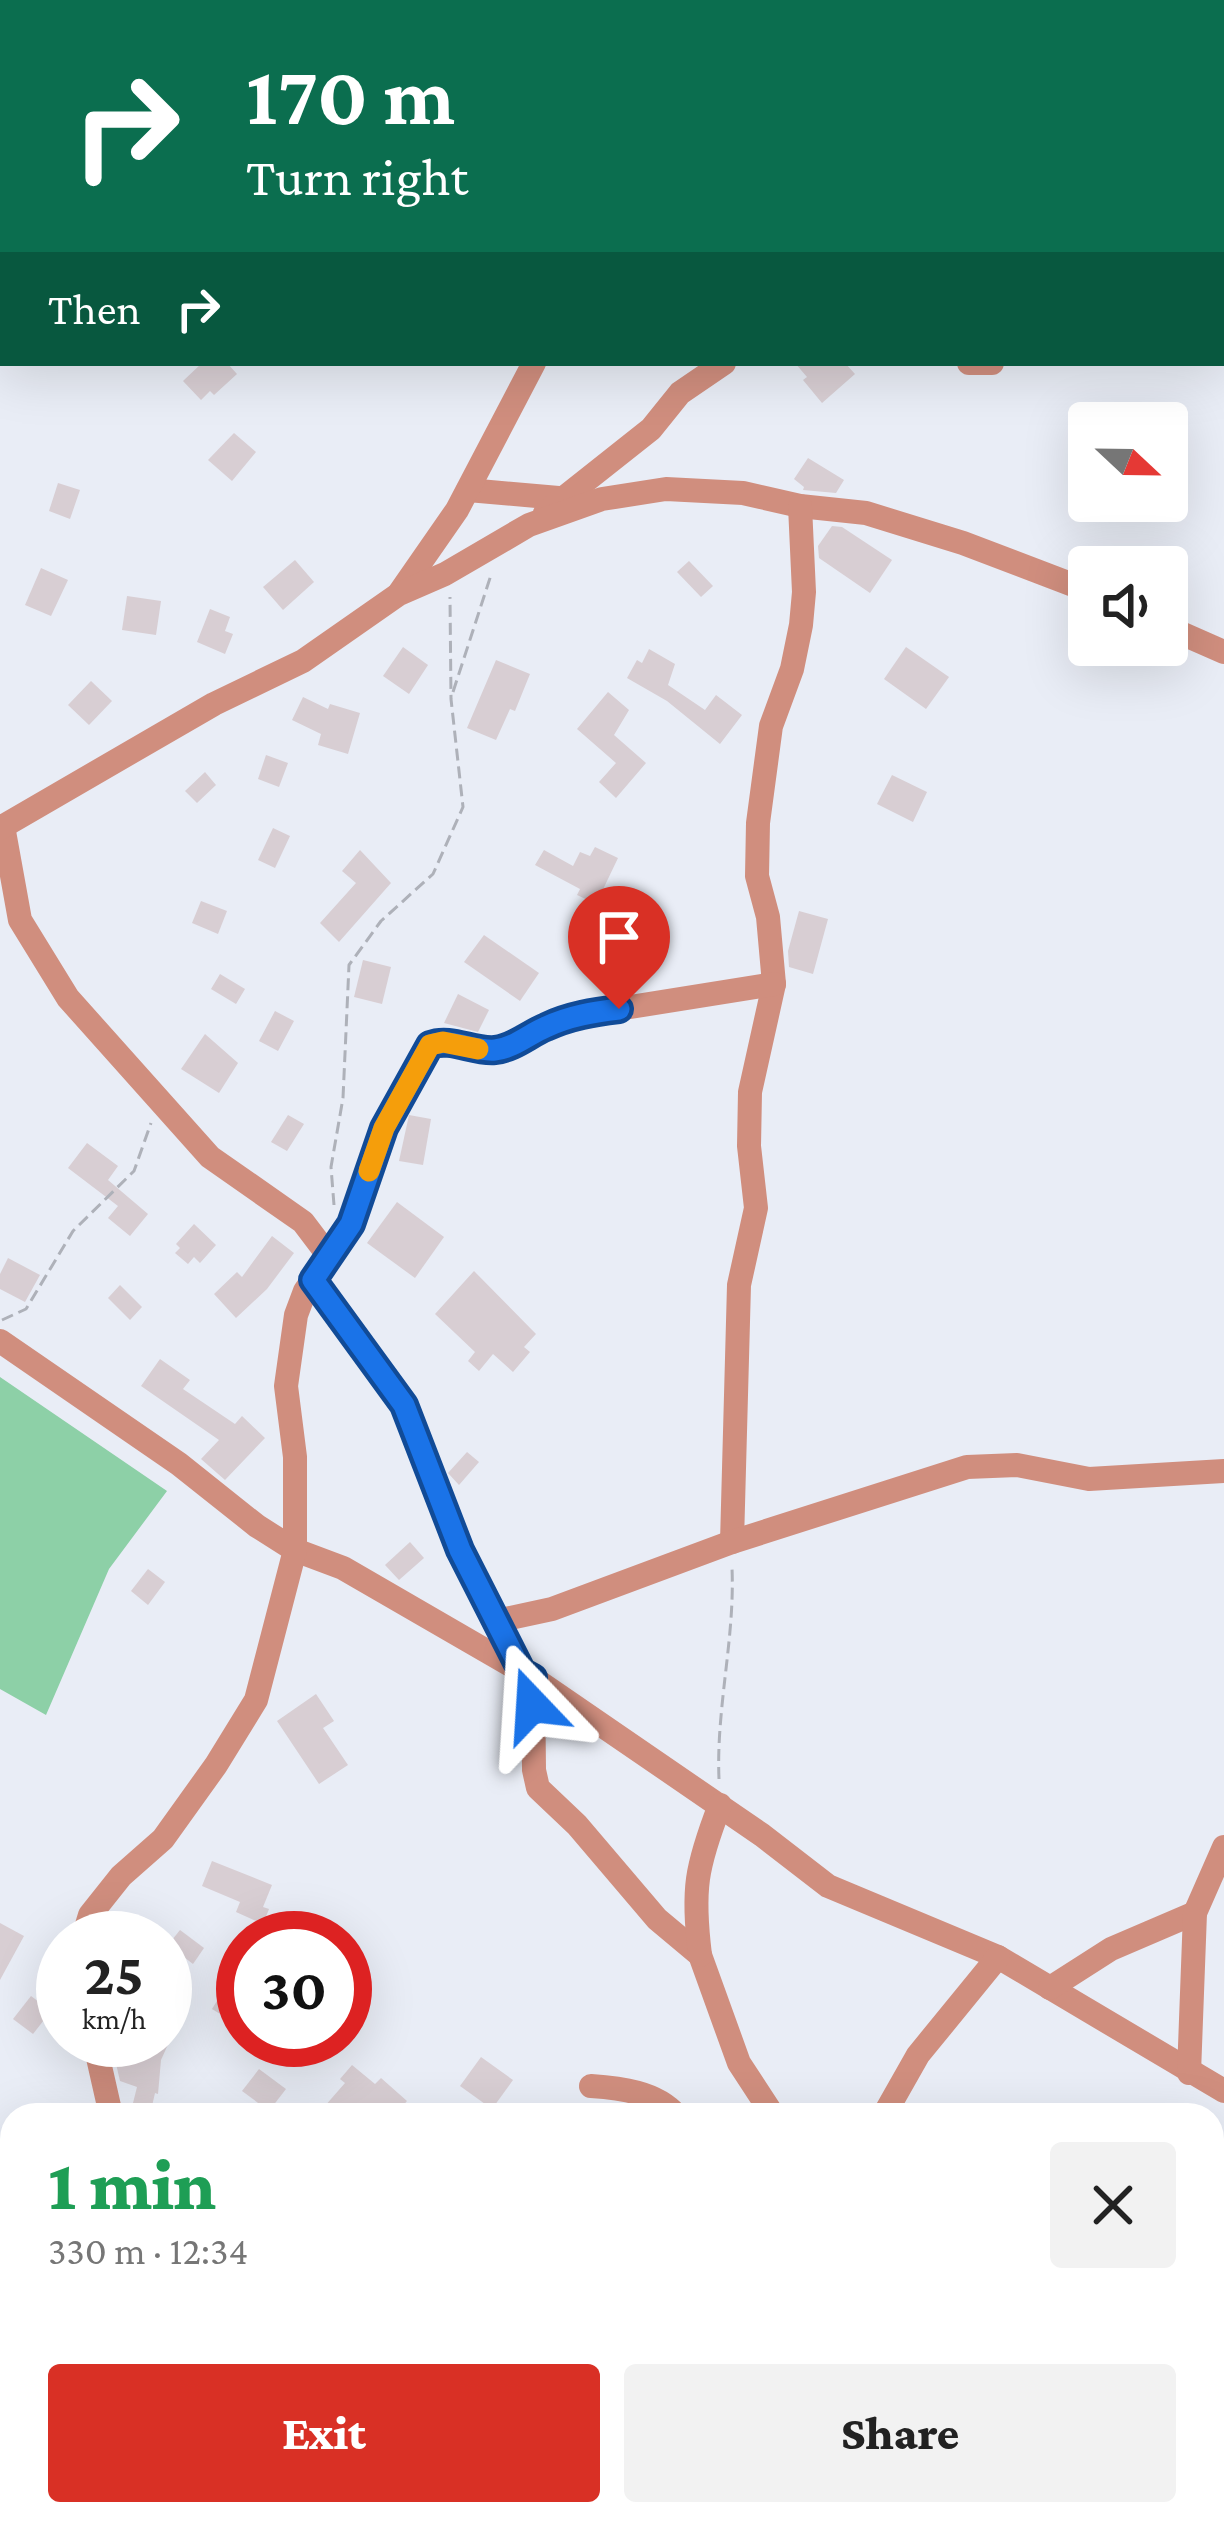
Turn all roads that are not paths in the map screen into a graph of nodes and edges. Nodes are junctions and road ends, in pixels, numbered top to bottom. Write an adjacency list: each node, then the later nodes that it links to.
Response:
1 (532, 366): 3 (street)
2 (720, 366): 4 (street)
3 (468, 490): 4 (street); 8 (street)
4 (562, 499): 5 (street); 7 (street)
5 (602, 499): 6 (street); 7 (street)
6 (800, 506): 10 (street); 15 (street)
7 (529, 526): 9 (street)
8 (438, 541): 9 (street); 11 (street)
9 (445, 574): 11 (street)
10 (1068, 583)
11 (399, 594): 14 (street)
12 (1188, 636): 13 (street)
13 (1224, 652)
14 (2, 827): 16 (street)
15 (774, 984): 16 (street); 20 (street)
16 (328, 1255): 17 (street)
17 (313, 1280): 21 (street); 22 (street)
18 (0, 1341): 21 (street)
19 (1224, 1471): 20 (street)
20 (732, 1542): 22 (street)
21 (295, 1550): 23 (street); 26 (street)
22 (496, 1621): 23 (street)
23 (528, 1675): 24 (street); 28 (street)
24 (720, 1805): 28 (street); 29 (street)
25 (1224, 1846): 27 (street)
26 (93, 1911)
27 (1195, 1913): 30 (street); 32 (street)
28 (700, 1955): 37 (street)
29 (998, 1958): 30 (street); 38 (street)
30 (1050, 1988): 32 (street)
31 (100, 2067): 35 (street)
32 (1189, 2073): 34 (street)
33 (591, 2086): 36 (street)
34 (1224, 2091)
35 (108, 2103)
36 (662, 2103)
37 (765, 2103)
38 (891, 2103)

